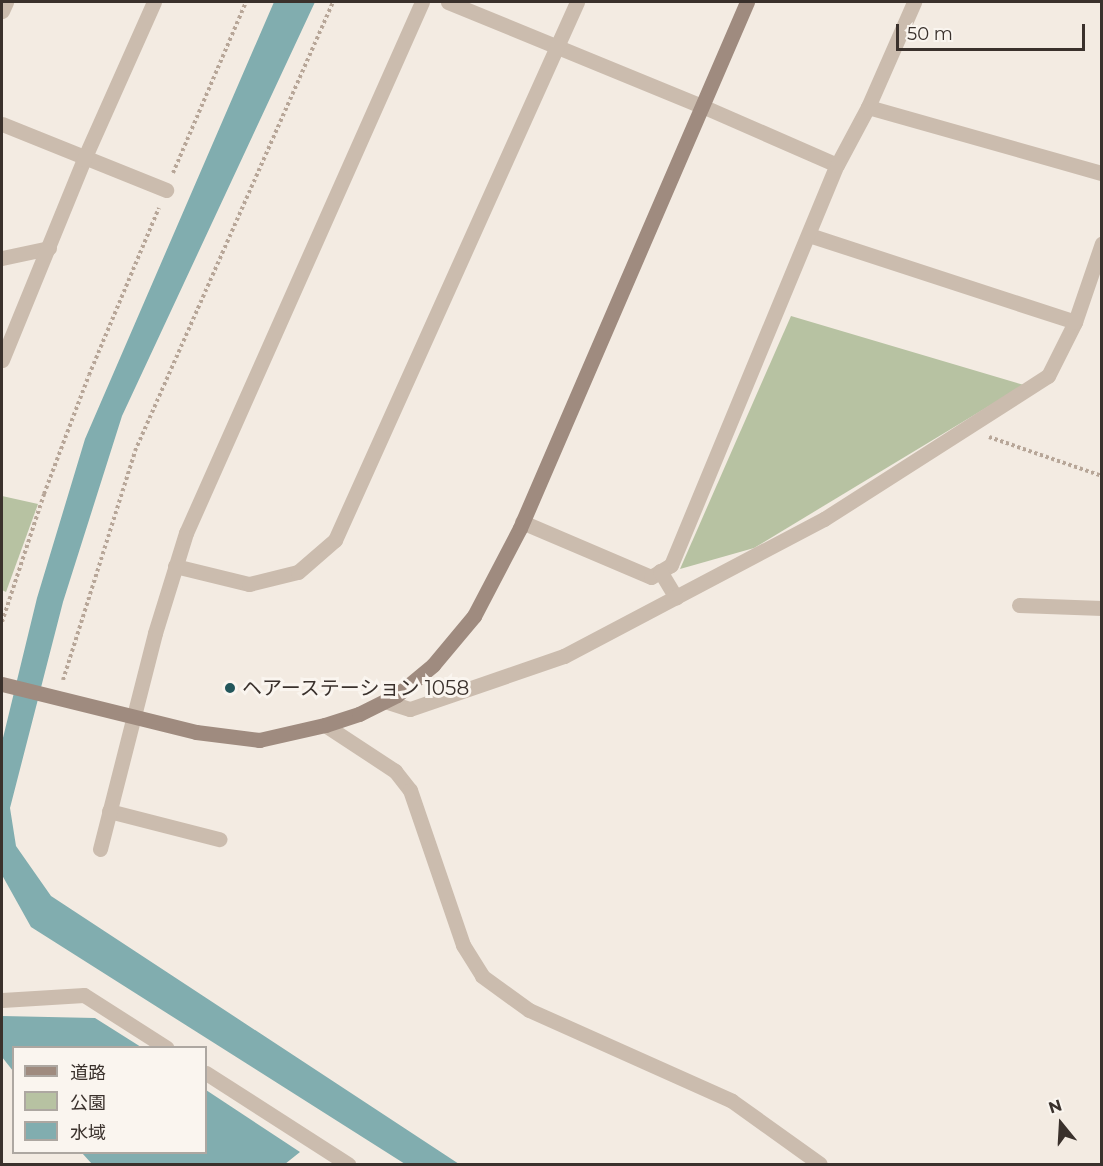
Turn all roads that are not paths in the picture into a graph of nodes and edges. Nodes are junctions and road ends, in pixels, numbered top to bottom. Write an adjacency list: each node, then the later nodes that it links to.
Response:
1 (6, 2): 8 (street)
2 (154, 2): 13 (street)
3 (422, 2): 24 (street)
4 (448, 2): 9 (street)
5 (577, 2): 9 (street)
6 (747, 2): 10 (street)
7 (914, 2): 11 (street)
8 (2, 11)
9 (557, 47): 10 (street); 24 (street)
10 (702, 105): 14 (street); 23 (street)
11 (868, 107): 14 (street); 15 (street)
12 (2, 124): 13 (street)
13 (84, 159): 16 (street); 18 (street)
14 (837, 165): 17 (street)
15 (1101, 172)
16 (166, 190)
17 (809, 236): 21 (street); 25 (street)
18 (49, 248): 20 (street); 22 (street)
19 (1101, 248): 21 (street)
20 (2, 258)
21 (1075, 322): 26 (street)
22 (2, 360)
23 (522, 522): 25 (street); 30 (street)
24 (175, 566): 31 (street)
25 (660, 571): 26 (street)
26 (676, 598): 30 (street)
27 (1019, 605): 28 (street)
28 (1101, 608)
29 (2, 684): 31 (street)
30 (385, 701): 32 (street)
31 (133, 715): 32 (street); 33 (street)
32 (325, 725): 40 (street)
33 (109, 811): 34 (street); 35 (street)
34 (219, 839)
35 (100, 849)
36 (2, 1000): 37 (street)
37 (164, 1046)
38 (207, 1074): 39 (street)
39 (348, 1164)
40 (820, 1164)

